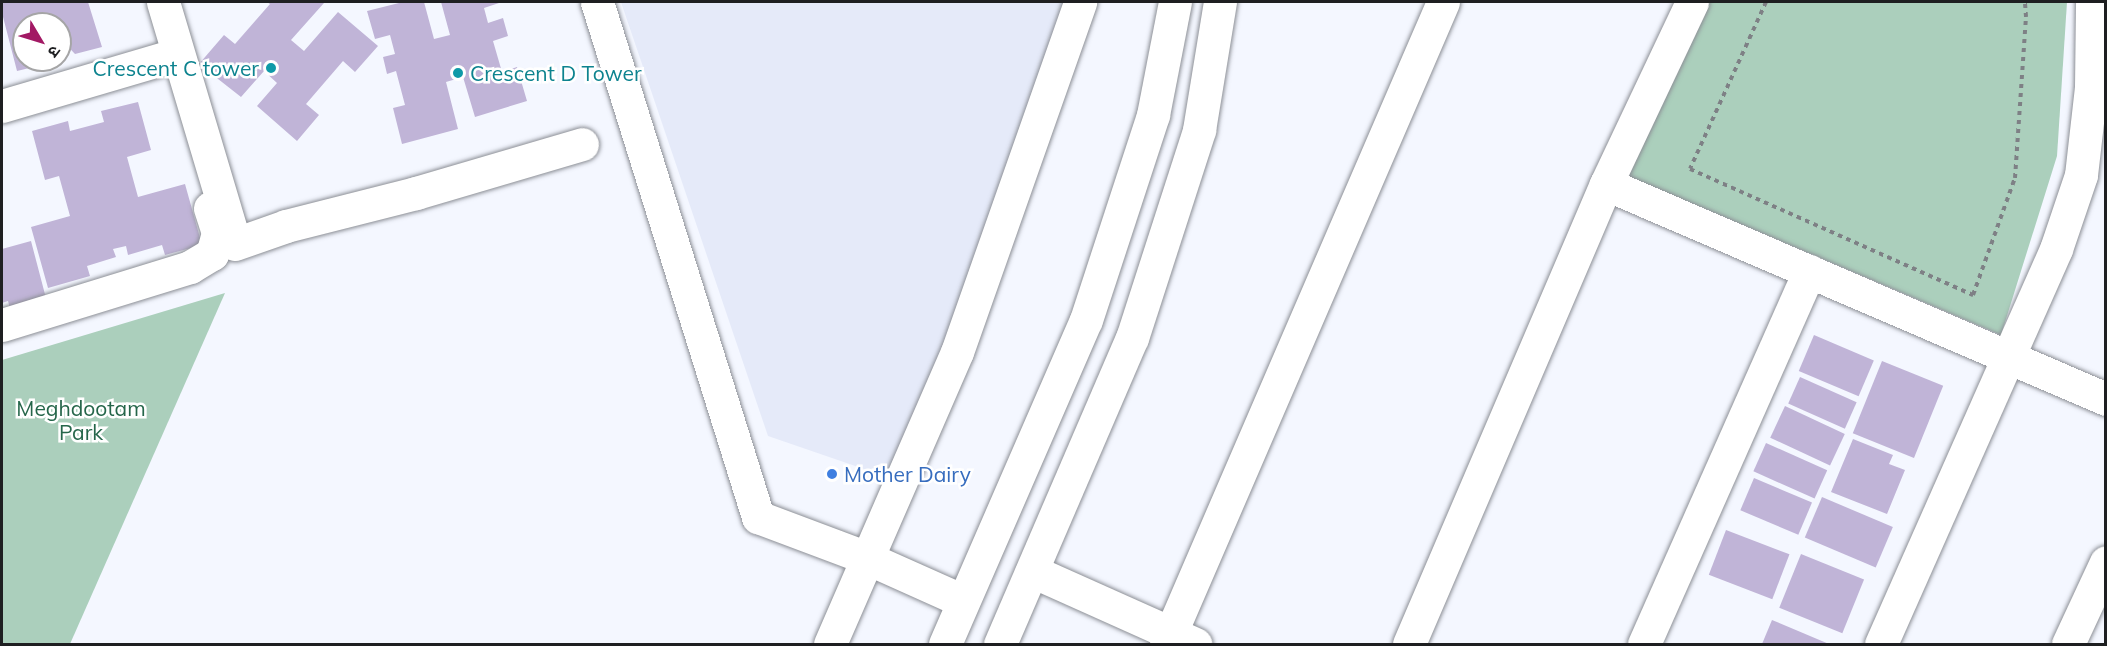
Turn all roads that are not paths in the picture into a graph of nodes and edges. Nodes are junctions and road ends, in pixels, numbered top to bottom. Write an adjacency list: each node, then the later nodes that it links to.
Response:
1 (143, 2): 10 (street)
2 (163, 2): 12 (street)
3 (597, 2): 18 (street)
4 (1080, 2): 18 (street)
5 (1175, 2): 21 (street)
6 (1220, 2): 20 (street)
7 (1443, 2): 22 (street)
8 (1692, 2): 13 (street)
9 (2092, 2): 16 (street)
10 (162, 59): 11 (street); 15 (street)
11 (2, 106)
12 (582, 144)
13 (1606, 184): 14 (street); 26 (street)
14 (1809, 271): 16 (street); 27 (street)
15 (2, 324)
16 (2008, 356): 17 (street); 28 (street)
17 (2106, 399)
18 (867, 558): 21 (street); 23 (street)
19 (2106, 562): 29 (street)
20 (1032, 571): 22 (street); 25 (street)
21 (963, 601): 24 (street)
22 (1178, 641)
23 (830, 645)
24 (945, 645)
25 (1000, 645)
26 (1409, 645)
27 (1644, 645)
28 (1881, 645)
29 (2068, 645)

